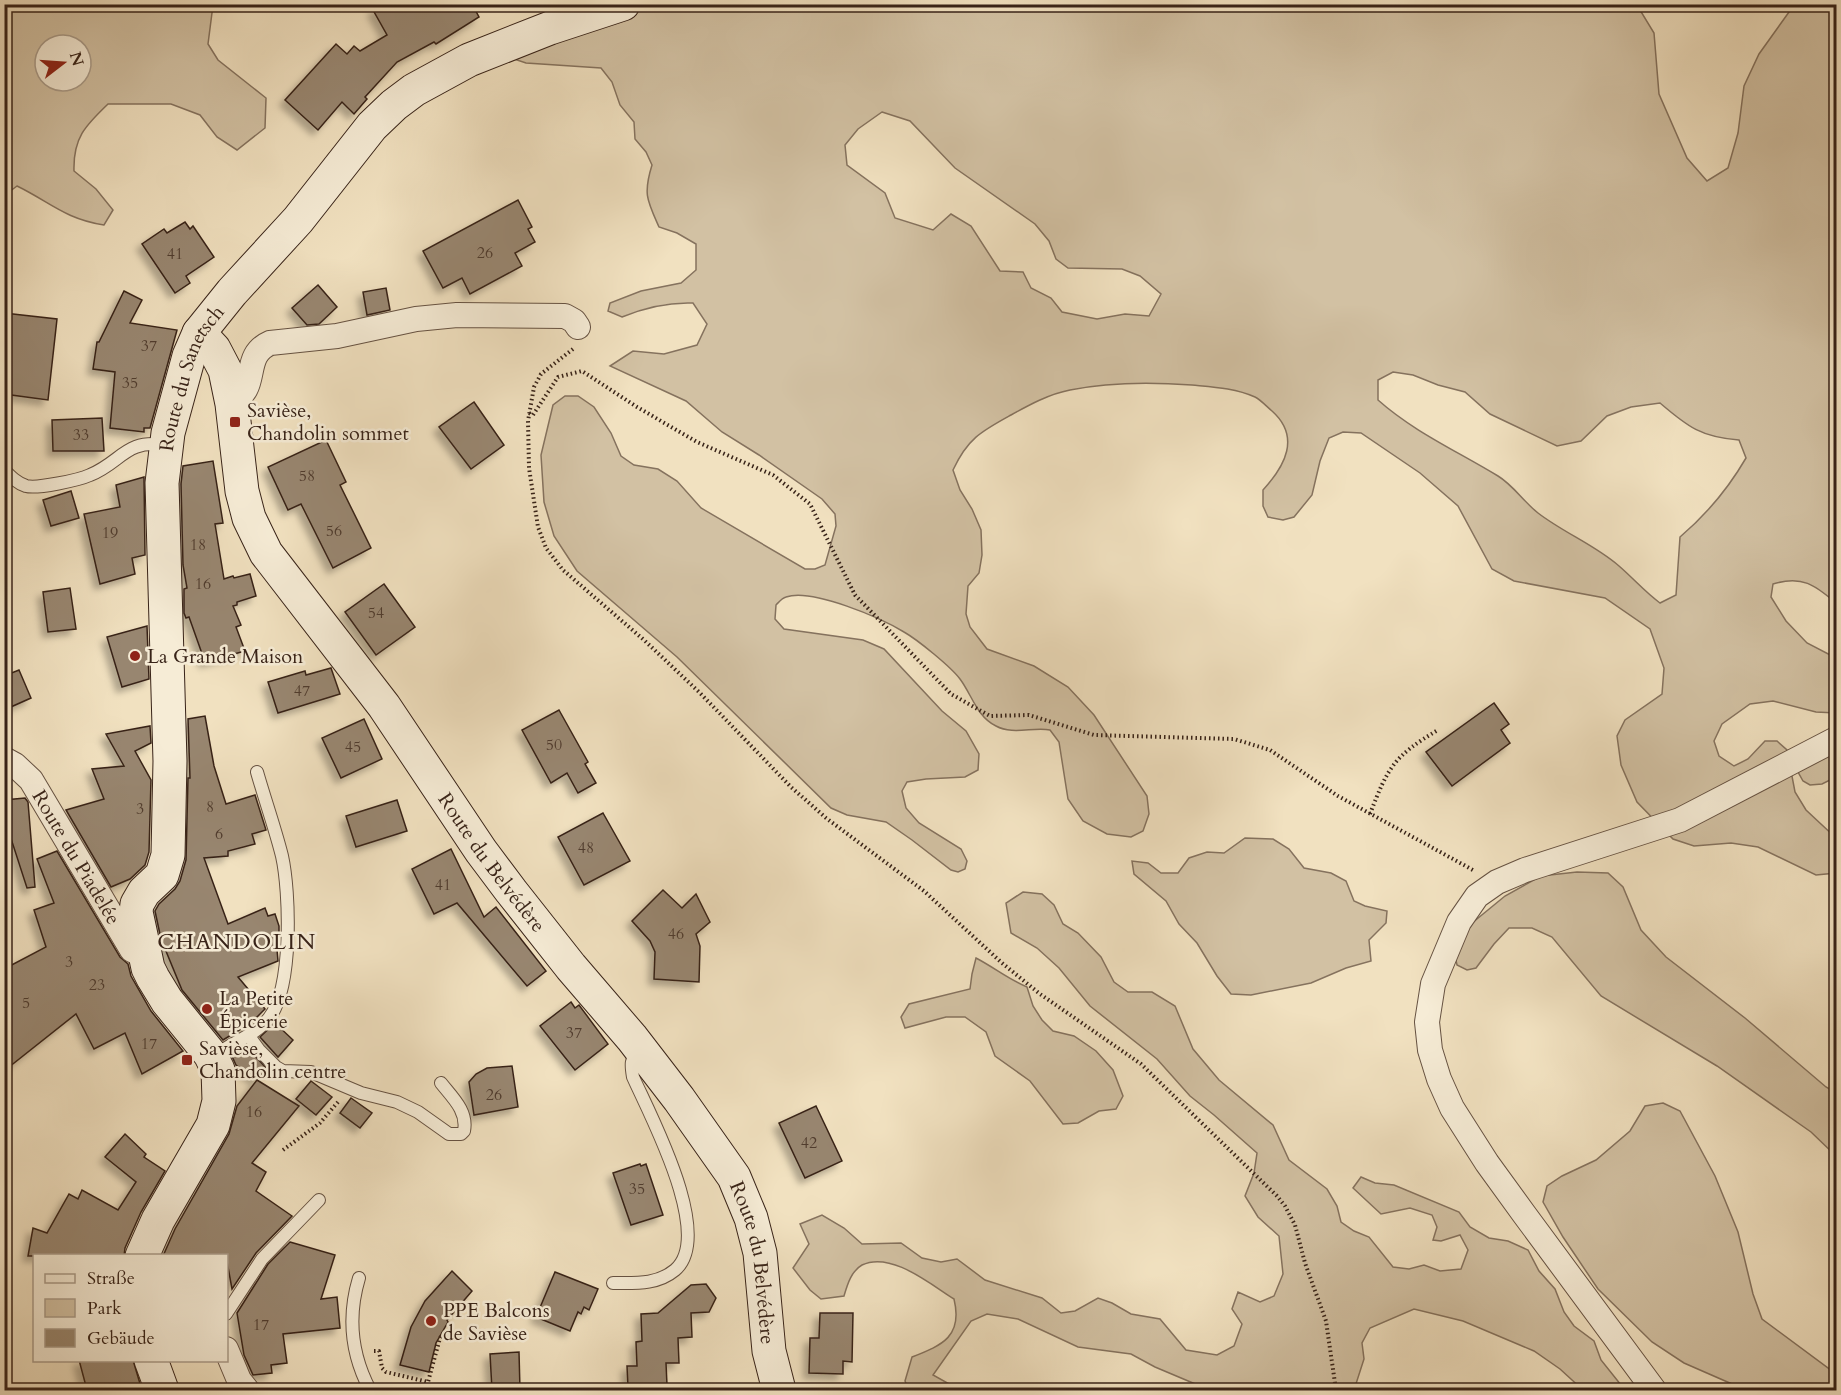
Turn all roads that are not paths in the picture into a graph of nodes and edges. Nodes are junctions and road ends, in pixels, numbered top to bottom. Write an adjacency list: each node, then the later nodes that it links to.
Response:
1 (622, 4): 3 (street, Route du Sanetsch)
2 (578, 327): 4 (street)
3 (199, 333): 4 (street, Route du Belvédère); 5 (street, Route du Sanetsch)
4 (231, 401): 12 (street, Route du Belvédère)
5 (166, 445): 6 (lane); 10 (street, Route du Sanetsch)
6 (4, 470)
7 (1836, 739): 26 (street)
8 (4, 759): 10 (street, Route du Piadelée)
9 (257, 772): 11 (lane)
10 (145, 956): 13 (street, Route du Sanetsch)
11 (249, 1036): 13 (lane); 14 (lane)
12 (640, 1049): 18 (lane); 25 (street, Route du Belvédère)
13 (212, 1058): 16 (street)
14 (441, 1083)
15 (319, 1200): 19 (lane)
16 (143, 1254)
17 (359, 1278): 24 (lane)
18 (613, 1283)
19 (228, 1311)
20 (228, 1354): 23 (street)
21 (152, 1362): 22 (street)
22 (162, 1390)
23 (247, 1390)
24 (370, 1390)
25 (778, 1390)
26 (1654, 1390)

